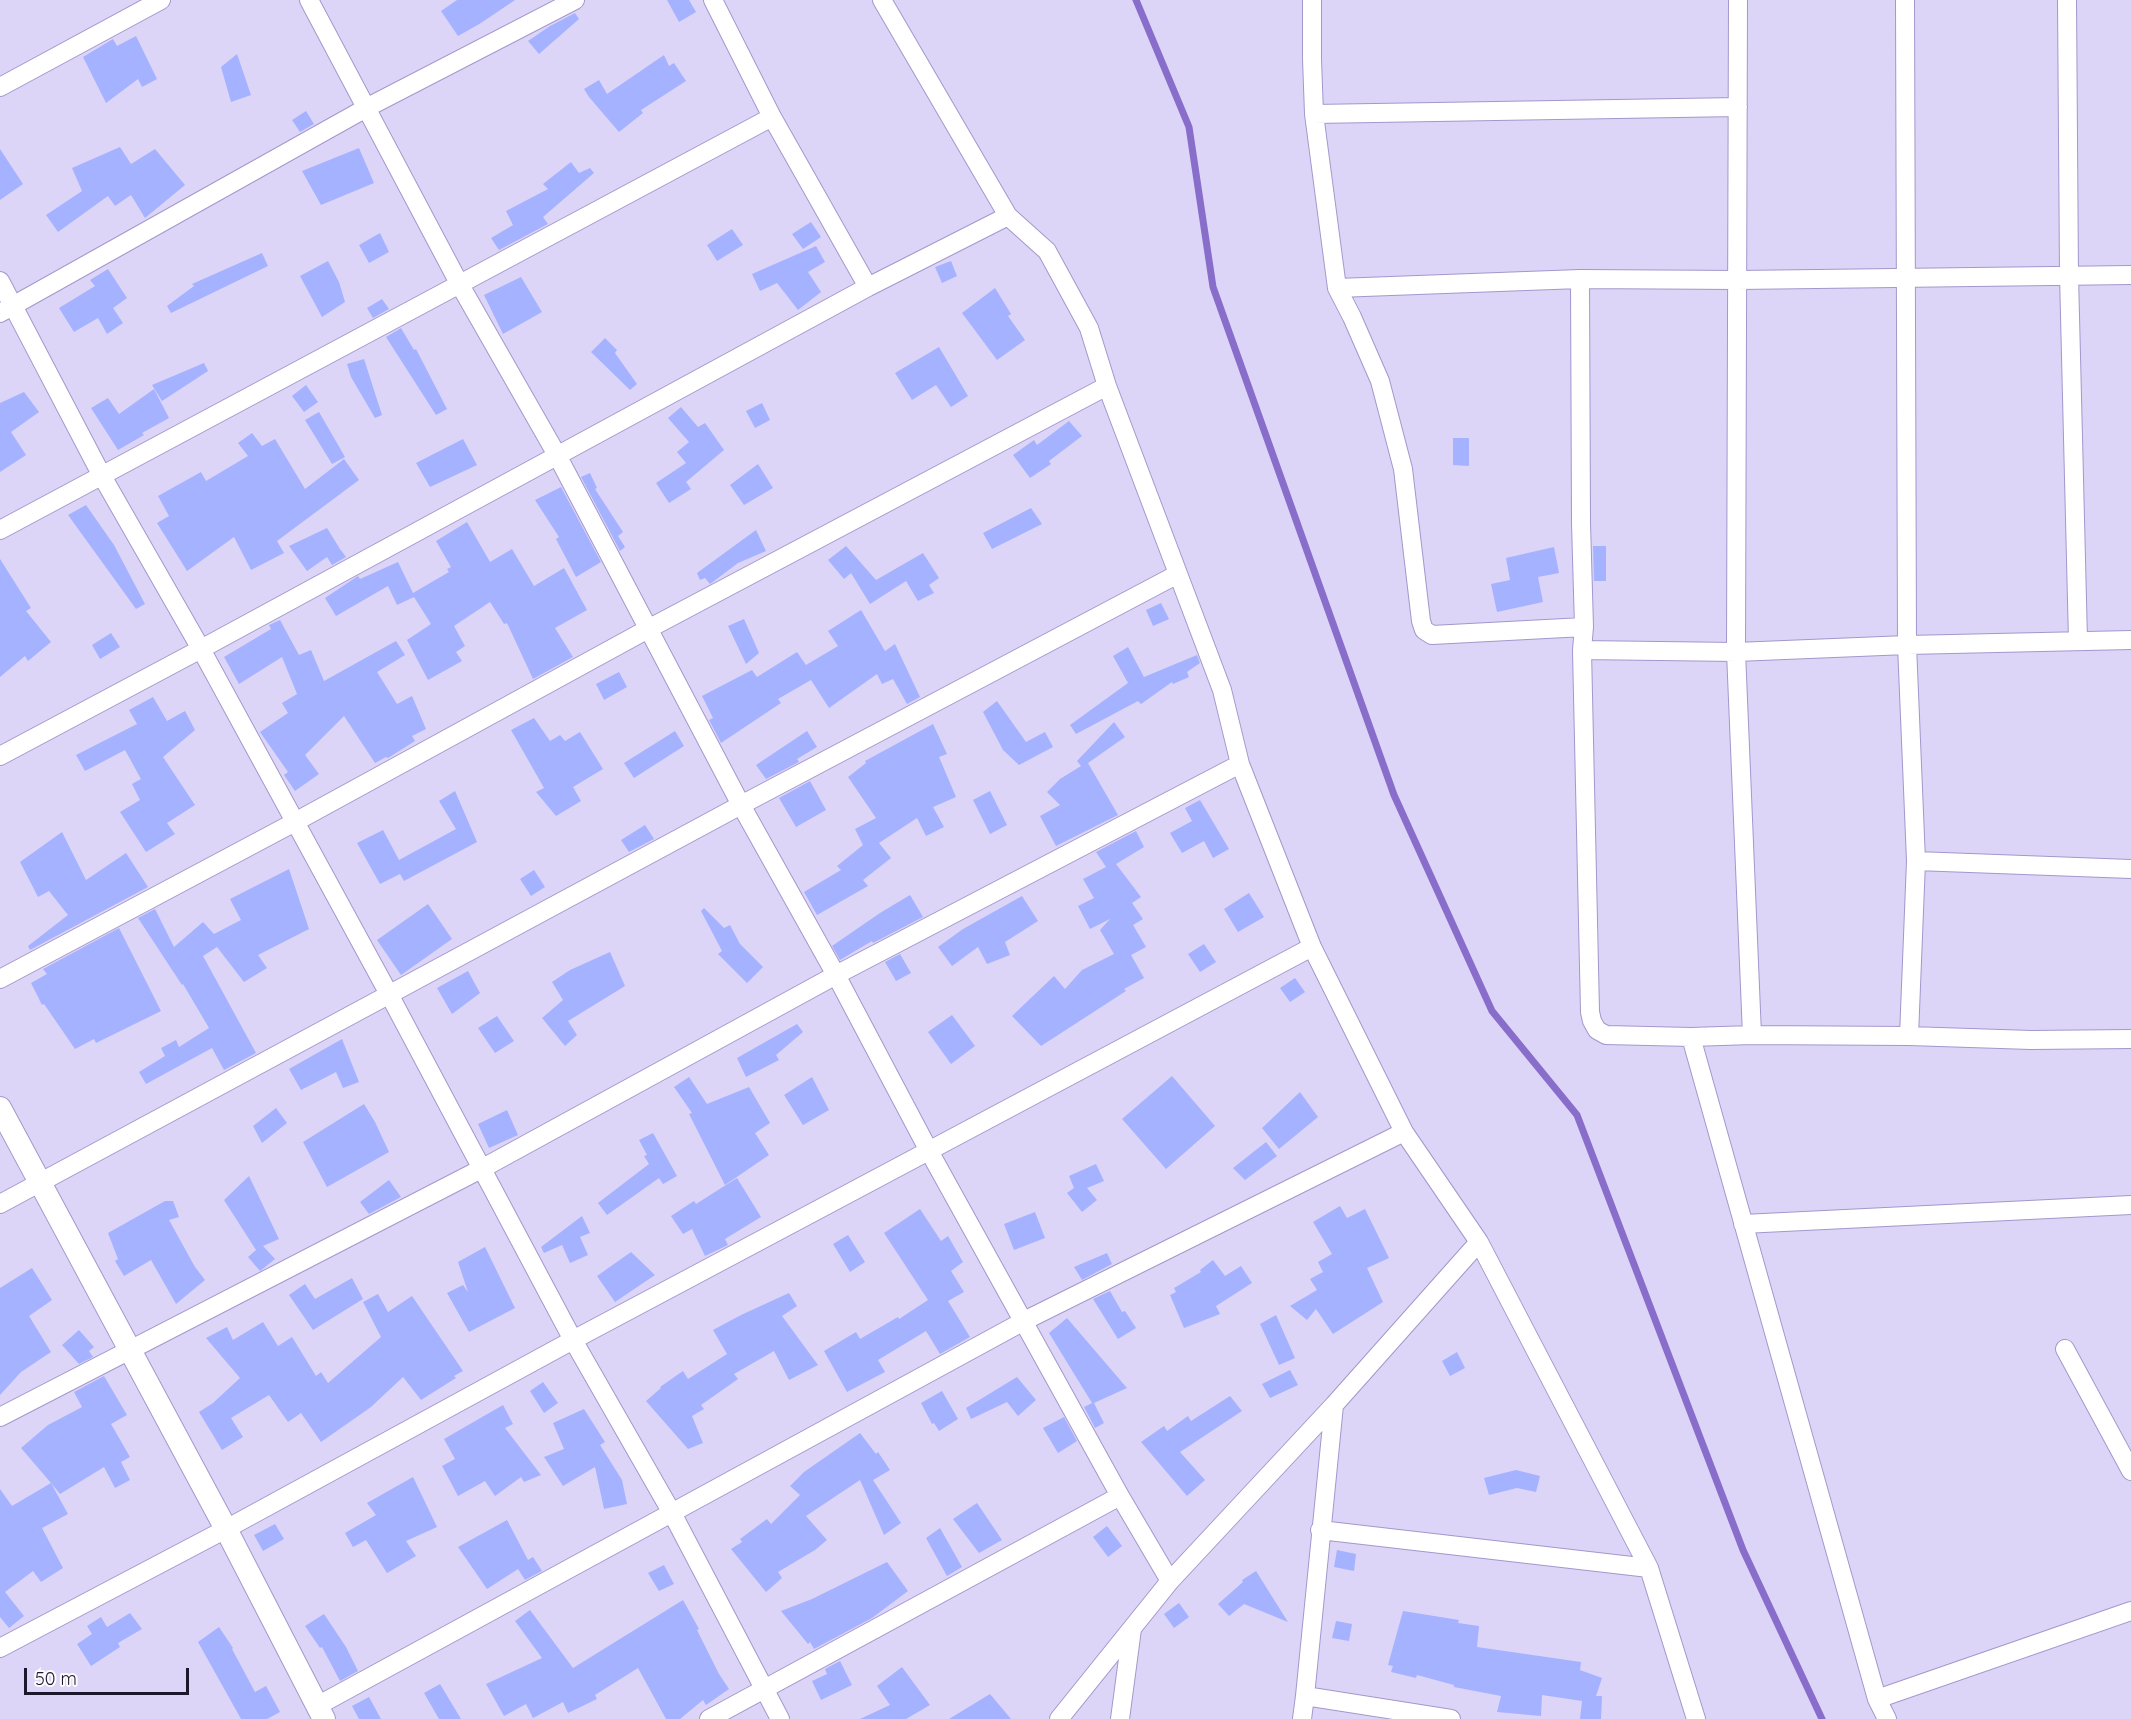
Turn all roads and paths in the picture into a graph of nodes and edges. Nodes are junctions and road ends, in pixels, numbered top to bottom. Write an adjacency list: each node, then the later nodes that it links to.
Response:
1 (160, 0): 10 (street)
2 (309, 0): 11 (street)
3 (575, 0): 11 (street)
4 (713, 0): 14 (street)
5 (882, 0): 15 (street)
6 (1312, 0): 13 (street)
7 (1738, 0): 12 (street)
8 (1905, 0): 18 (street)
9 (2067, 0): 17 (street)
10 (0, 87)
11 (368, 107): 22 (street); 25 (street)
12 (1738, 107): 13 (street); 20 (street)
13 (1314, 114): 24 (street)
14 (772, 117): 22 (street); 23 (street)
15 (1008, 216): 23 (street); 26 (street)
16 (2131, 274): 17 (street)
17 (2069, 275): 18 (street); 33 (street)
18 (1906, 276): 20 (street); 35 (street)
19 (1580, 279): 20 (street); 24 (street); 31 (street)
20 (1738, 280): 38 (street)
21 (0, 281): 25 (street)
22 (460, 285): 27 (street); 28 (street)
23 (868, 286): 27 (street)
24 (1337, 288): 31 (street)
25 (6, 310): 28 (street)
26 (1107, 386): 30 (street); 32 (street)
27 (557, 455): 32 (street); 36 (street)
28 (102, 476): 29 (street); 36 (street)
29 (0, 530)
30 (1178, 574): 40 (street); 41 (street)
31 (1584, 627): 37 (street)
32 (648, 629): 41 (street); 42 (street)
33 (2078, 640): 34 (street); 35 (street)
34 (2131, 640)
35 (1907, 645): 38 (street); 43 (street)
36 (201, 649): 39 (street); 42 (street)
37 (1582, 650): 38 (street); 50 (street)
38 (1736, 652): 49 (street)
39 (0, 756)
40 (1240, 764): 45 (street); 46 (street)
41 (741, 804): 46 (street); 48 (street)
42 (295, 822): 47 (street); 48 (street)
43 (1916, 861): 44 (street); 51 (street)
44 (2131, 868)
45 (1311, 947): 54 (street); 55 (street)
46 (836, 975): 55 (street); 56 (street)
47 (0, 979)
48 (390, 996): 56 (street); 57 (street)
49 (1752, 1035): 50 (street); 51 (street)
50 (1691, 1036): 60 (street)
51 (1909, 1036): 52 (street)
52 (2131, 1039)
53 (0, 1108): 57 (street)
54 (1404, 1132): 61 (street); 62 (street)
55 (928, 1151): 62 (street); 63 (street)
56 (483, 1168): 63 (street); 64 (street)
57 (40, 1183): 58 (street); 64 (street)
58 (0, 1204)
59 (2131, 1205): 60 (street)
60 (1743, 1224): 80 (street)
61 (1479, 1242): 66 (street); 73 (street)
62 (1024, 1321): 69 (street); 70 (street)
63 (573, 1340): 70 (street); 71 (street)
64 (129, 1349): 67 (street); 71 (street)
65 (2065, 1349): 68 (street)
66 (1334, 1405): 72 (street); 74 (street)
67 (0, 1417)
68 (2131, 1471)
69 (1120, 1496): 74 (street); 78 (street)
70 (672, 1513): 78 (street); 81 (street)
71 (226, 1529): 77 (street); 81 (street)
72 (1320, 1530): 73 (street); 79 (street)
73 (1649, 1568): 88 (street)
74 (1170, 1581): 76 (street)
75 (2131, 1611): 80 (street)
76 (1132, 1626): 84 (street); 85 (street)
77 (0, 1648)
78 (763, 1690): 82 (street); 83 (street)
79 (1305, 1696): 86 (street); 87 (street)
80 (1877, 1699): 89 (street)
81 (321, 1712)
82 (709, 1719)
83 (780, 1719)
84 (1059, 1719)
85 (1120, 1719)
86 (1302, 1719)
87 (1451, 1719)
88 (1696, 1719)
89 (1887, 1719)

